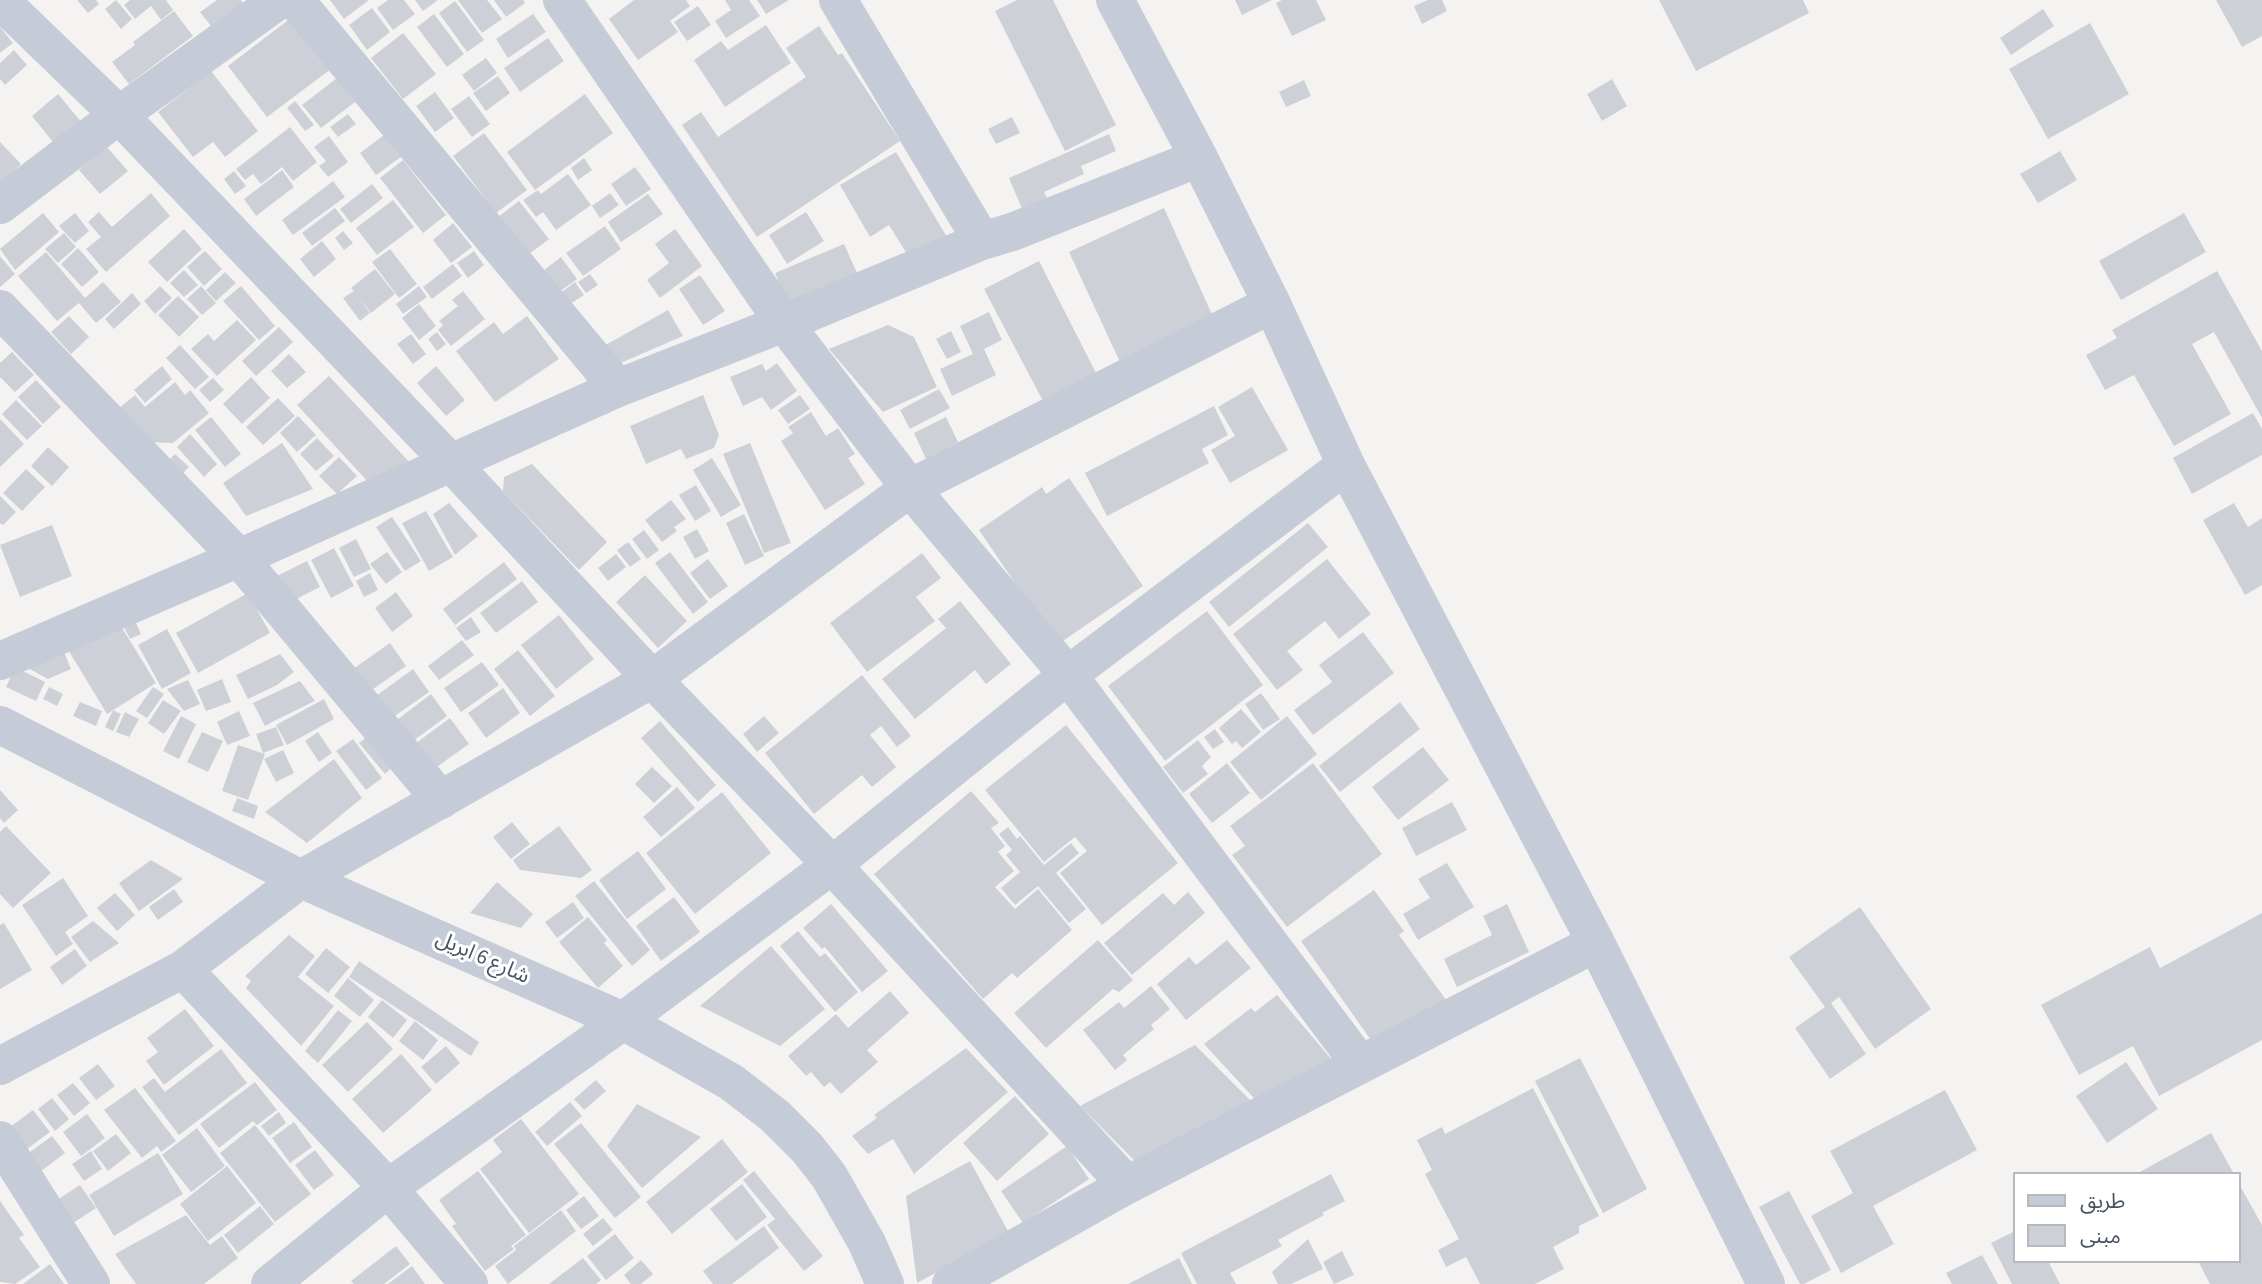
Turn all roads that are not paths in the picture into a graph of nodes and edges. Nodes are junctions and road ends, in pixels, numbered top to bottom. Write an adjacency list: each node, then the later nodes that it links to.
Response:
1 (0, 0): 7 (street)
2 (279, 0): 7 (street)
3 (296, 0): 14 (street)
4 (562, 0): 13 (street)
5 (838, 0): 10 (street)
6 (1115, 0): 8 (street)
7 (119, 115): 9 (street); 15 (street)
8 (1199, 158): 10 (street); 11 (street)
9 (0, 205)
10 (982, 241): 13 (street)
11 (1272, 304): 16 (street); 17 (street)
12 (0, 309): 18 (street)
13 (784, 323): 14 (street); 17 (street)
14 (618, 388): 15 (street)
15 (451, 463): 18 (street); 21 (street)
16 (1346, 465): 20 (street); 26 (street)
17 (910, 488): 20 (street); 21 (street)
18 (239, 558): 19 (street); 23 (street)
19 (0, 661)
20 (1068, 675): 24 (street); 29 (street)
21 (652, 679): 23 (street); 24 (street)
22 (0, 725): 25 (street, شارع 6 ابريل)
23 (441, 800): 25 (street)
24 (832, 865): 28 (street); 32 (street)
25 (301, 879): 27 (street); 28 (street, شارع 6 ابريل)
26 (1596, 943): 29 (street); 39 (street)
27 (183, 969): 30 (street); 33 (street)
28 (623, 1021): 33 (street); 37 (street, شارع 6 ابريل)
29 (1360, 1064): 32 (street)
30 (0, 1066)
31 (0, 1140): 34 (street)
32 (1127, 1185): 38 (street)
33 (388, 1188): 35 (street); 36 (street)
34 (91, 1284)
35 (270, 1284)
36 (469, 1284)
37 (885, 1284)
38 (951, 1284)
39 (1766, 1284)

